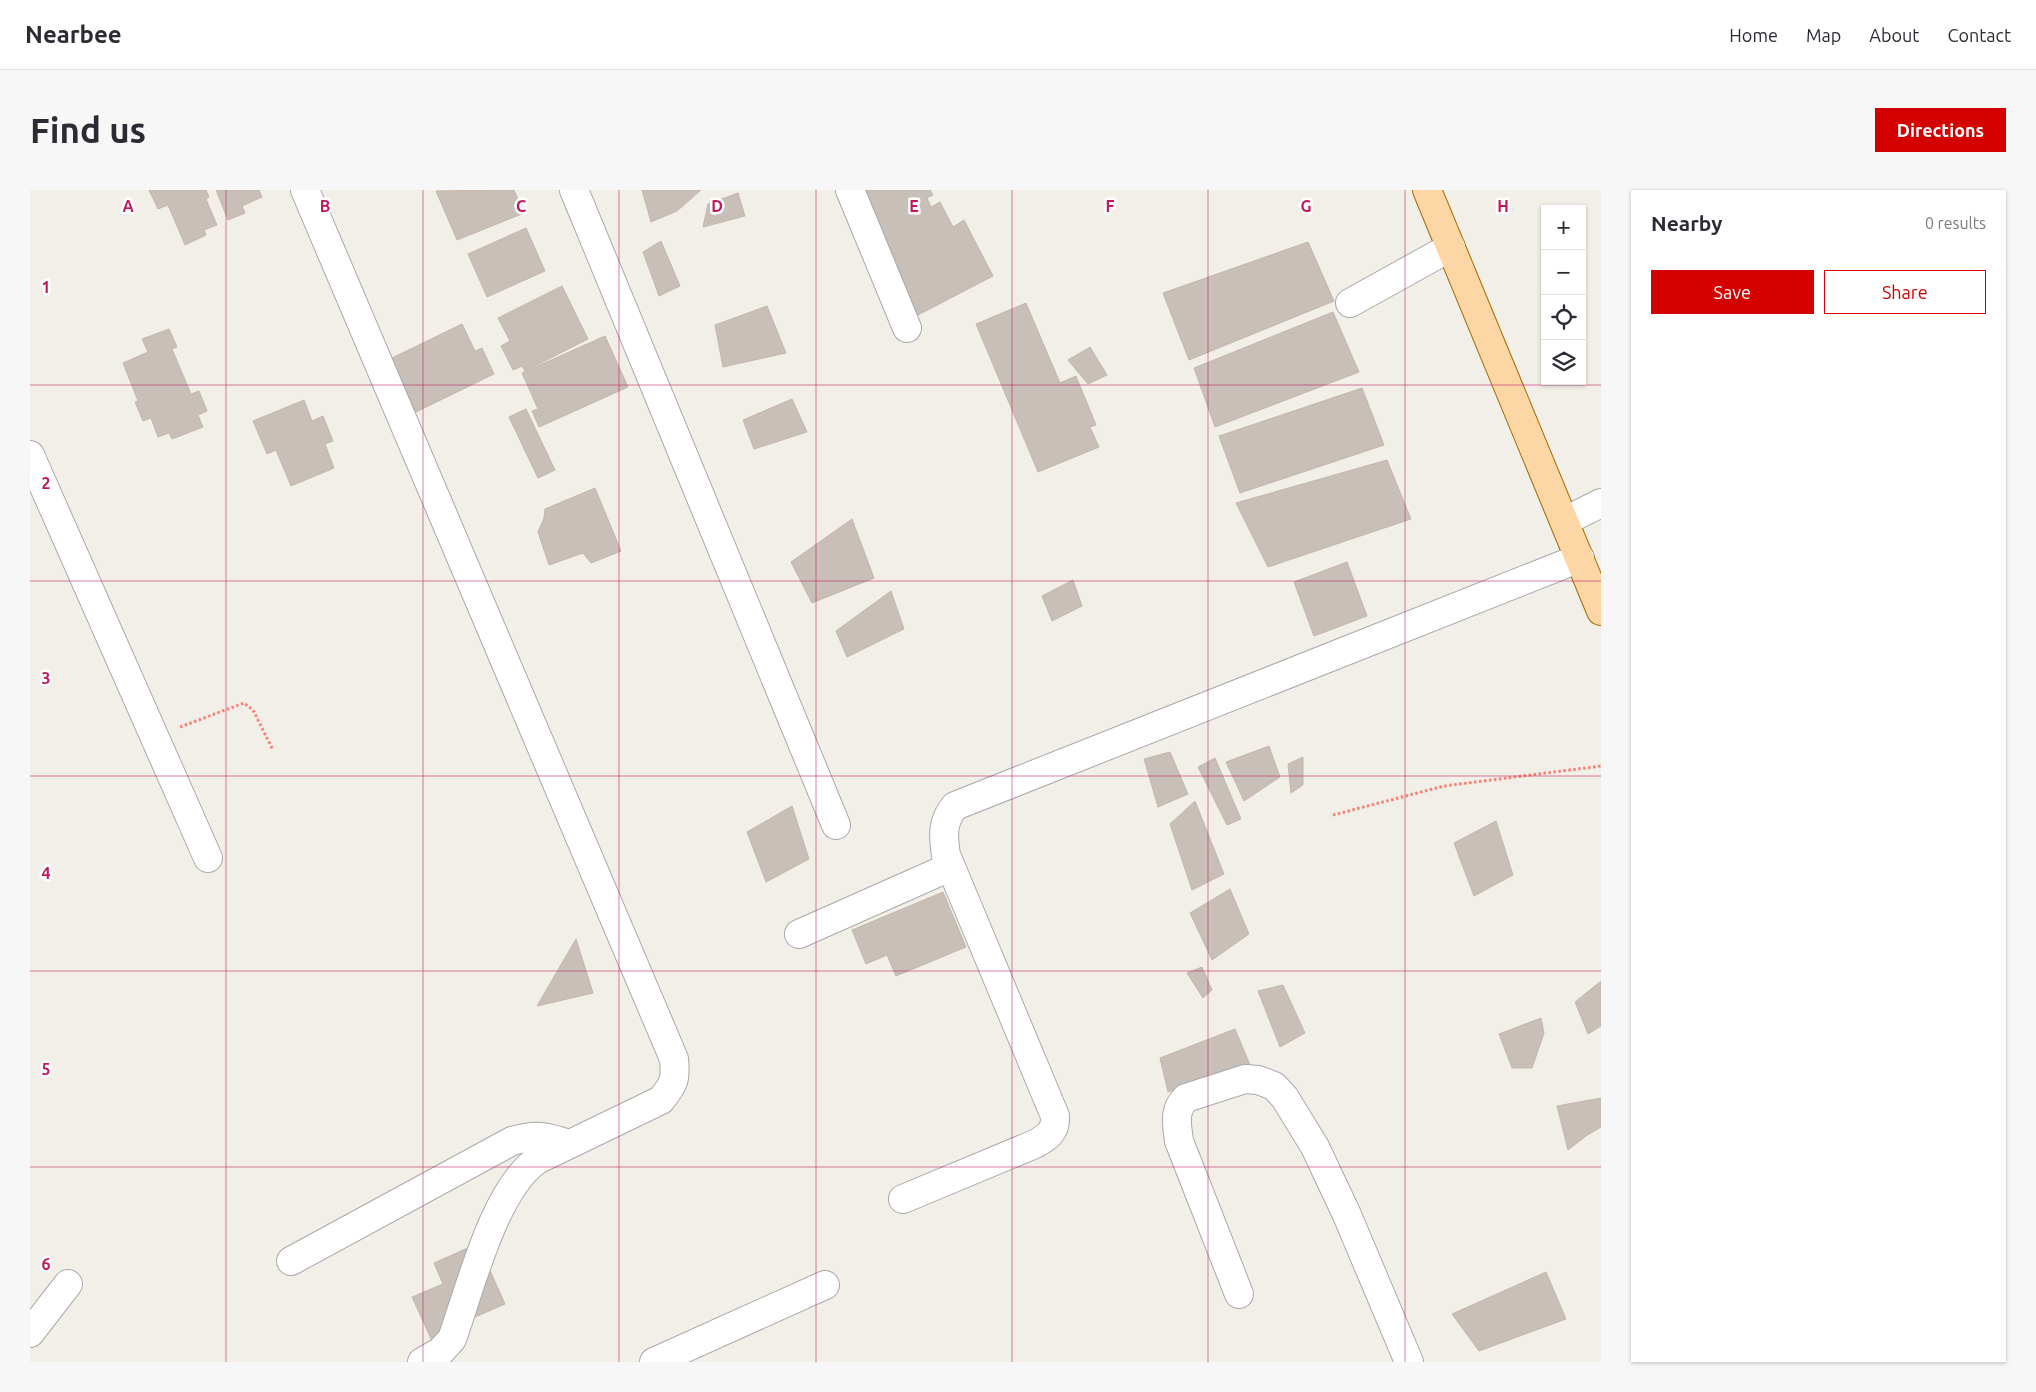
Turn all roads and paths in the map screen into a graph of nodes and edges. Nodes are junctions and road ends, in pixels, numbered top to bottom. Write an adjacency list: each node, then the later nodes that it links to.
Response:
1 (305, 190): 21 (street)
2 (574, 190): 17 (street)
3 (850, 190): 7 (street)
4 (1427, 190): 5 (main road)
5 (1451, 247): 6 (street); 10 (main road)
6 (1350, 303)
7 (907, 328)
8 (30, 455): 13 (street)
9 (1601, 504): 10 (street)
10 (1565, 521): 11 (main road)
11 (1580, 558): 12 (main road); 19 (street)
12 (1601, 611)
13 (154, 737): 14 (path); 18 (street)
14 (273, 750)
15 (1601, 766): 16 (path)
16 (1333, 815)
17 (836, 825)
18 (208, 858)
19 (950, 867): 20 (street); 22 (street)
20 (799, 934)
21 (568, 1144): 23 (street); 28 (street)
22 (903, 1199)
23 (292, 1261)
24 (68, 1284): 27 (street)
25 (825, 1285): 29 (street)
26 (1239, 1294): 30 (street)
27 (30, 1333)
28 (422, 1362)
29 (654, 1362)
30 (1409, 1362)

